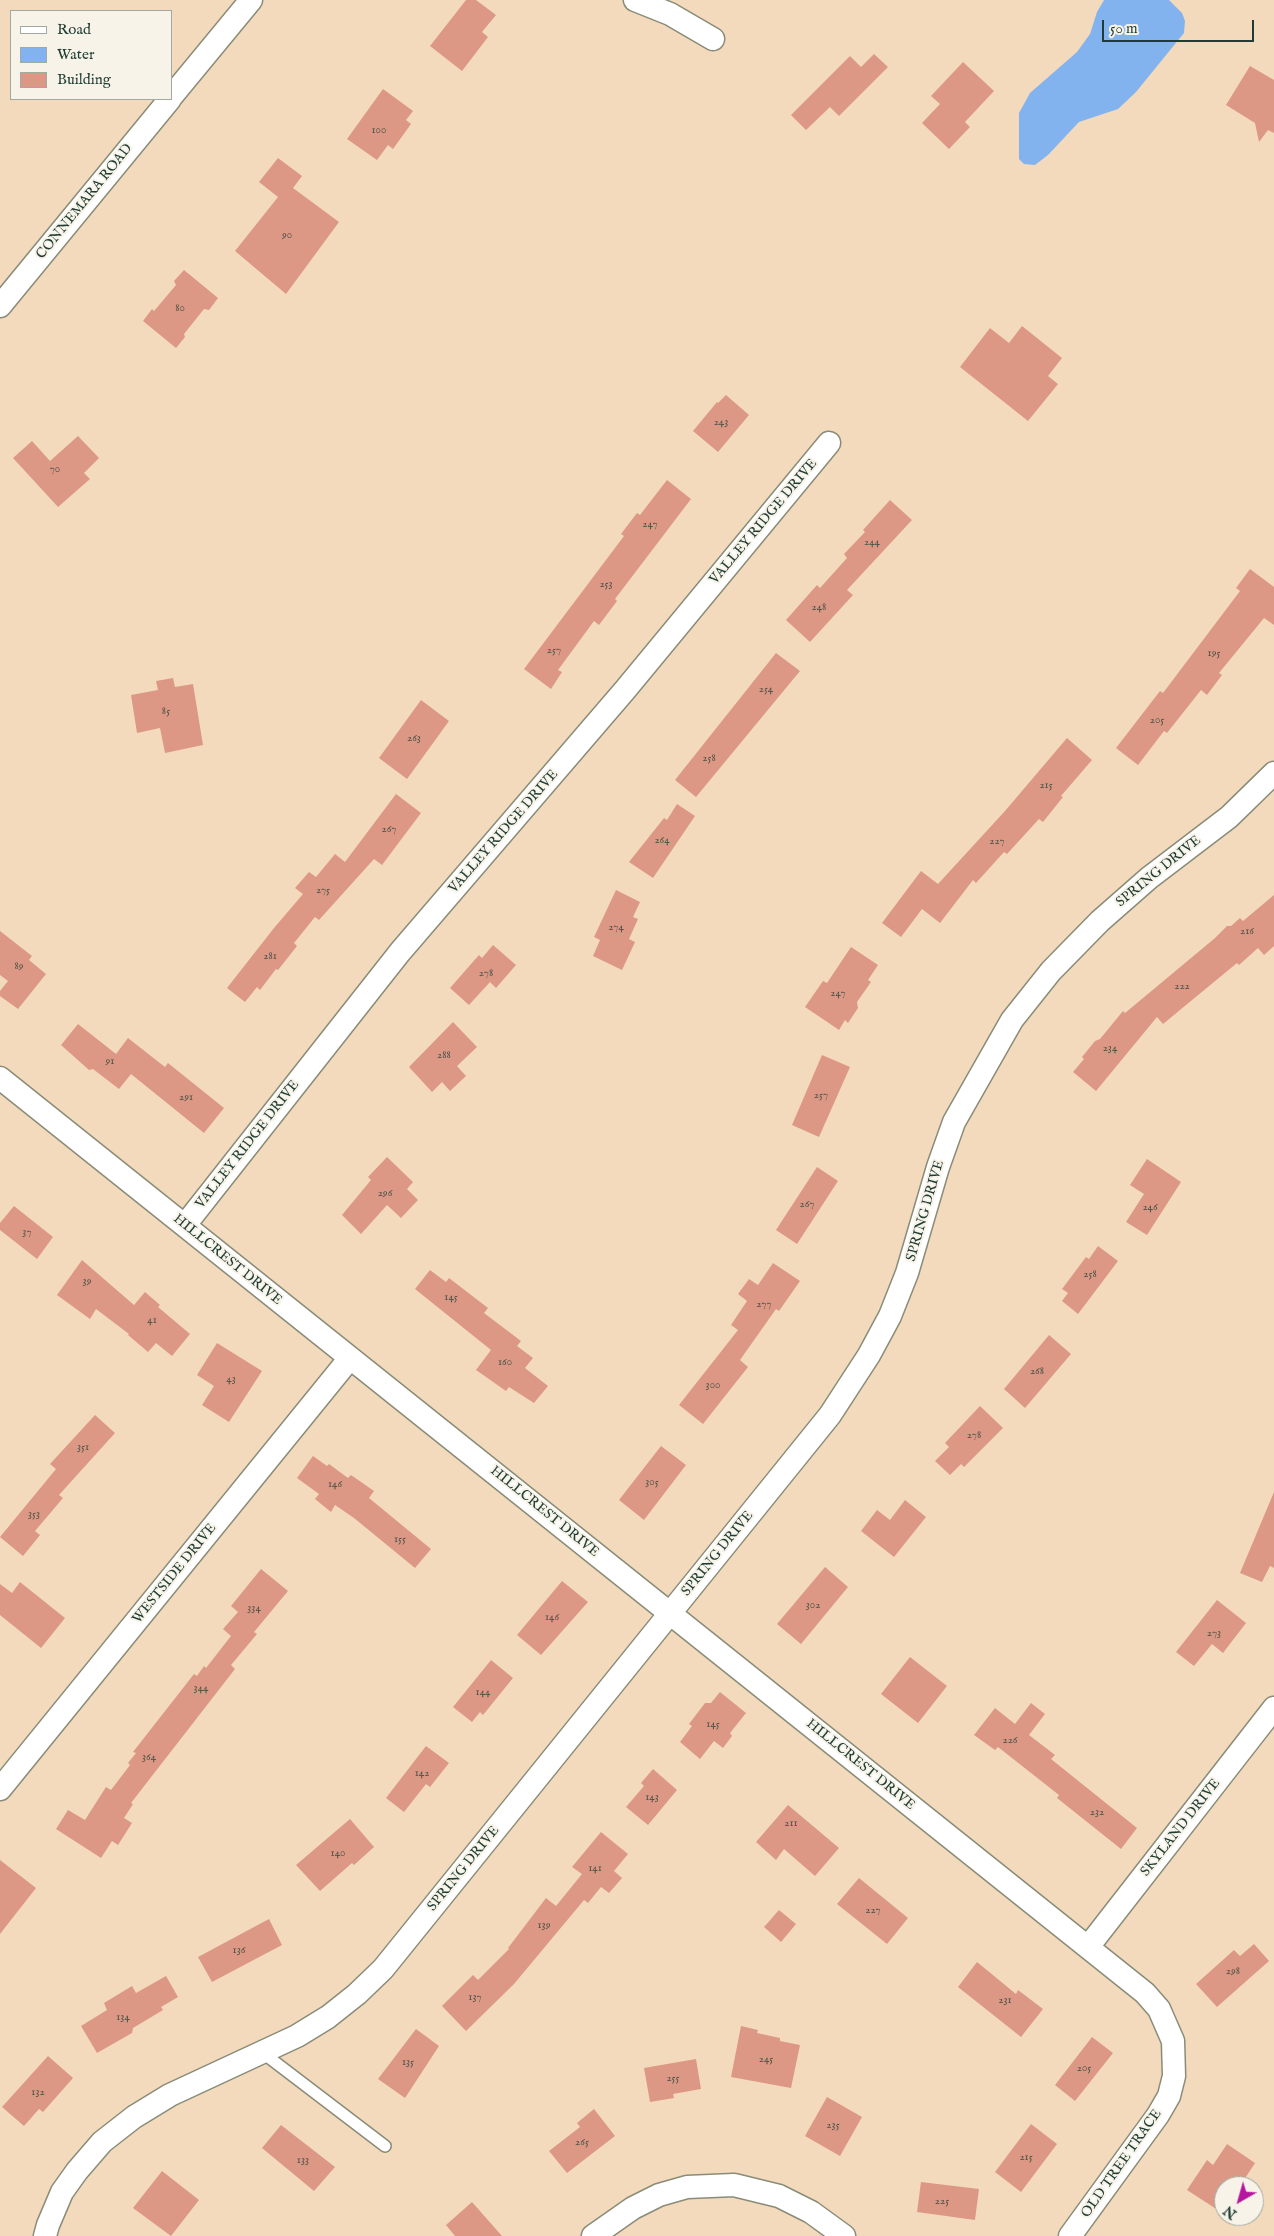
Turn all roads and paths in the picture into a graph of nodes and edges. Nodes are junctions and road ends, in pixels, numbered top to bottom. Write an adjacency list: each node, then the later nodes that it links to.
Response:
1 (251, 0): 4 (street, CONNEMARA ROAD)
2 (634, 0): 3 (street)
3 (713, 39)
4 (172, 97)
5 (169, 100): 6 (street, CONNEMARA ROAD)
6 (0, 306)
7 (829, 443): 10 (street, VALLEY RIDGE DRIVE)
8 (1274, 773): 12 (street, SPRING DRIVE)
9 (0, 1078): 10 (street, HILLCREST DRIVE)
10 (185, 1226): 11 (street, HILLCREST DRIVE)
11 (350, 1358): 12 (street, HILLCREST DRIVE); 14 (street, WESTSIDE DRIVE)
12 (670, 1613): 15 (street, HILLCREST DRIVE); 16 (street, SPRING DRIVE)
13 (1274, 1708): 15 (street, SKYLAND DRIVE)
14 (0, 1789)
15 (1088, 1947): 21 (street, OLD TREE TRACE)
16 (263, 2053): 17 (lane); 18 (street, SPRING DRIVE)
17 (385, 2146)
18 (45, 2236)
19 (593, 2236): 20 (street)
20 (844, 2236)
21 (1070, 2236)

